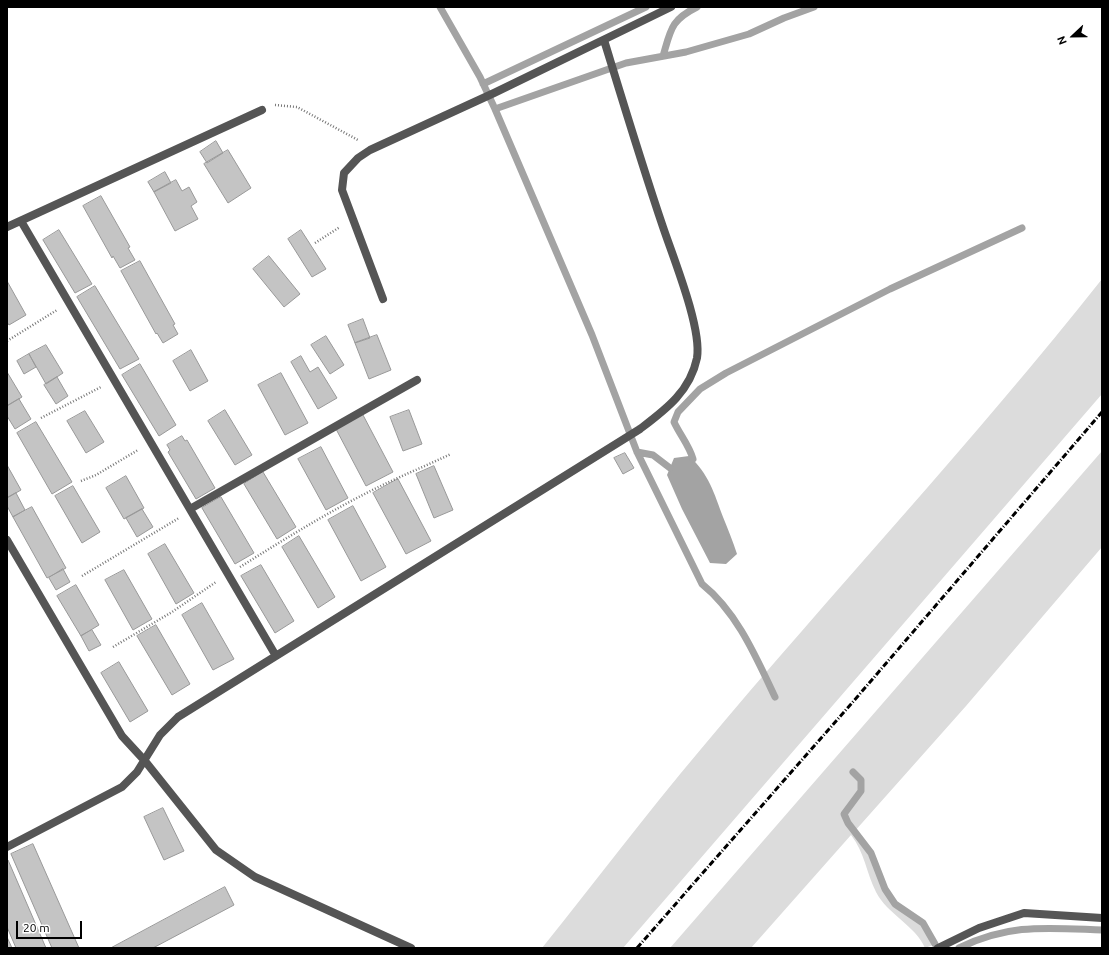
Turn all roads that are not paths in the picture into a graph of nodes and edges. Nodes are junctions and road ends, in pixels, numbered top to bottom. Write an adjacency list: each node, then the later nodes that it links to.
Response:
1 (671, 7): 2 (street)
2 (604, 40): 6 (street); 10 (street)
3 (262, 110): 4 (street)
4 (21, 220): 5 (street); 8 (street)
5 (7, 227)
6 (383, 299)
7 (417, 380): 8 (street)
8 (190, 509): 10 (street)
9 (7, 540): 11 (street)
10 (276, 656): 11 (street)
11 (145, 761): 12 (street); 14 (street)
12 (7, 848)
13 (1102, 918): 15 (street)
14 (411, 948)
15 (938, 948)

